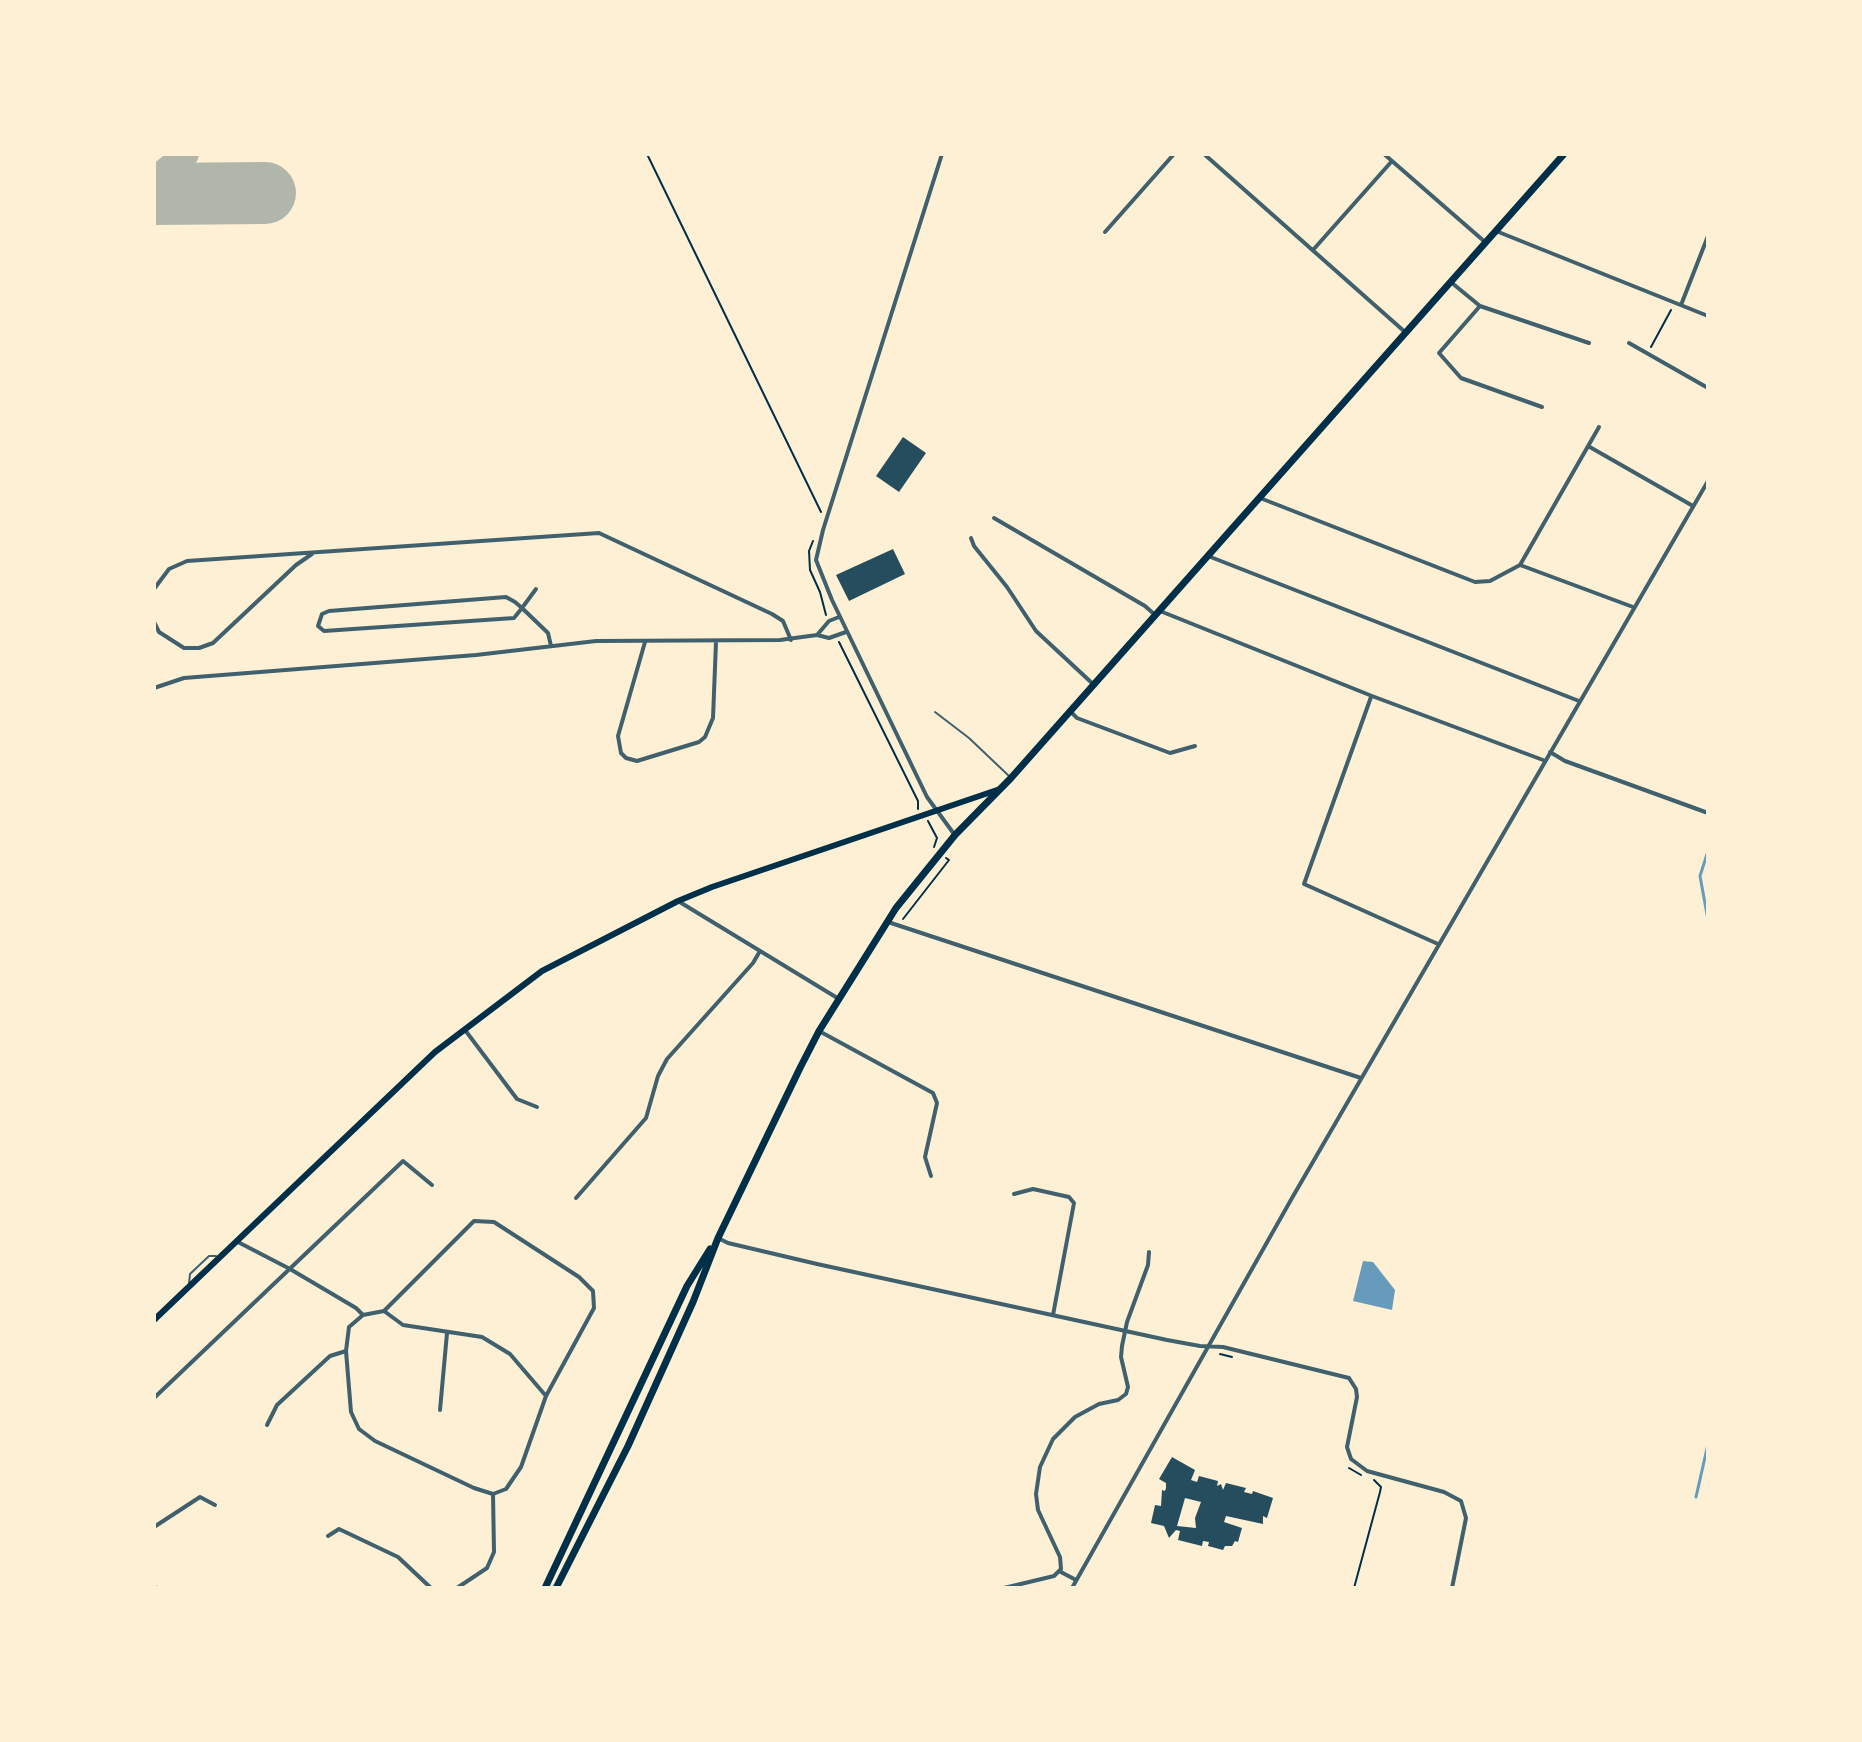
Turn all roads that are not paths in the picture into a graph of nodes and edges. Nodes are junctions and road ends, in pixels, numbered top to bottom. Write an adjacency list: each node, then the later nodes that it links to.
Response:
1 (942, 154): 36 (street)
2 (1174, 154): 8 (street)
3 (1204, 154): 11 (street)
4 (1384, 154): 6 (street)
5 (1564, 154): 7 (main road)
6 (1392, 161): 10 (street); 11 (street)
7 (1496, 231): 10 (main road); 13 (street)
8 (1105, 232)
9 (1708, 236): 13 (street)
10 (1485, 243): 12 (main road)
11 (1313, 250): 16 (street)
12 (1451, 281): 14 (street); 16 (main road)
13 (1678, 304): 15 (street)
14 (1480, 306): 17 (street); 20 (street)
15 (1708, 316)
16 (1405, 332): 24 (main road)
17 (1589, 343)
18 (1629, 343): 19 (street)
19 (1708, 388)
20 (1542, 407)
21 (1599, 427): 22 (street)
22 (1588, 446): 25 (street); 30 (street)
23 (1708, 481): 25 (street)
24 (1260, 498): 29 (main road); 30 (street)
25 (1693, 506): 33 (street)
26 (994, 518): 35 (street)
27 (971, 538): 44 (street)
28 (314, 553): 31 (street); 37 (street); 40 (street)
29 (1207, 556): 35 (main road); 47 (street)
30 (1520, 565): 33 (street)
31 (154, 589)
32 (536, 589): 34 (street)
33 (1633, 607): 47 (street)
34 (522, 608): 34 (street); 43 (street)
35 (1156, 612): 44 (main road); 46 (street)
36 (840, 616): 38 (street); 39 (street)
37 (154, 622)
38 (847, 632): 39 (street); 55 (street)
39 (817, 635): 40 (street)
40 (791, 640): 42 (street)
41 (645, 642): 42 (street); 42 (street); 43 (street)
42 (716, 642)
43 (551, 646): 45 (street)
44 (1093, 684): 48 (main road)
45 (154, 688)
46 (1372, 696): 52 (street); 60 (street)
47 (1579, 701): 51 (street)
48 (1070, 711): 50 (street); 53 (main road)
49 (935, 712): 53 (lane)
50 (1195, 746)
51 (1550, 752): 52 (street); 56 (street)
52 (1544, 761): 60 (street)
53 (1011, 778): 54 (main road)
54 (1000, 789): 55 (main road); 57 (main road)
55 (934, 810): 57 (street); 58 (main road)
56 (1708, 813)
57 (955, 835): 59 (main road)
58 (678, 901): 61 (street); 63 (main road)
59 (887, 921): 62 (main road); 65 (street)
60 (1438, 944): 65 (street)
61 (760, 951): 62 (street); 70 (street)
62 (839, 999): 64 (main road)
63 (464, 1028): 66 (street); 72 (main road)
64 (819, 1031): 67 (street); 71 (main road)
65 (1361, 1078): 81 (street)
66 (537, 1107)
67 (931, 1176)
68 (432, 1185): 74 (street)
69 (1014, 1194): 77 (street)
70 (576, 1198)
71 (718, 1238): 77 (street); 87 (main road); 88 (main road)
72 (236, 1241): 74 (street); 78 (main road)
73 (1149, 1252): 79 (street)
74 (290, 1269): 76 (street); 84 (street)
75 (384, 1311): 76 (street); 80 (street); 83 (street)
76 (363, 1315): 82 (street)
77 (1053, 1315): 79 (street)
78 (154, 1320)
79 (1125, 1330): 81 (street); 95 (street)
80 (447, 1332): 83 (street); 85 (street)
81 (1207, 1347): 96 (street); 103 (street)
82 (346, 1351): 86 (street); 89 (street)
83 (546, 1396): 89 (street)
84 (154, 1398)
85 (440, 1410)
86 (267, 1425)
87 (613, 1438): 88 (main road); 90 (main road)
88 (628, 1446): 91 (main road)
89 (493, 1494): 98 (street)
90 (587, 1496): 91 (main road); 99 (main road)
91 (600, 1502): 100 (main road)
92 (215, 1505): 93 (street)
93 (154, 1527)
94 (328, 1536): 97 (street)
95 (1059, 1571): 96 (street); 101 (street)
96 (1076, 1580): 102 (street)
97 (431, 1588)
98 (457, 1588)
99 (545, 1588)
100 (556, 1588)
101 (1004, 1588)
102 (1072, 1588)
103 (1452, 1588)

